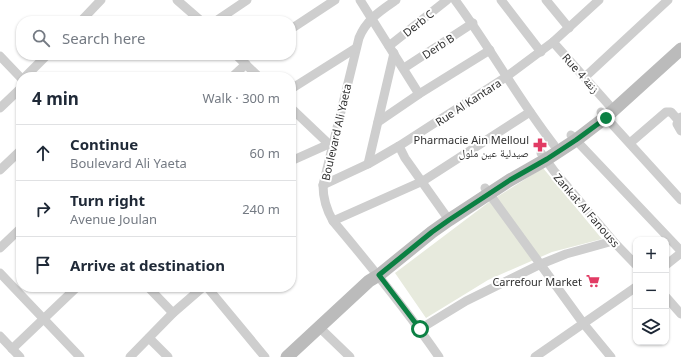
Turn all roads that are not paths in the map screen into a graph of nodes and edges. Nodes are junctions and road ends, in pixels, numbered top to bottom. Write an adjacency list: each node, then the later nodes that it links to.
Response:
1 (102, 0): 13 (street)
2 (177, 0): 14 (street)
3 (247, 0): 15 (street)
4 (335, 0): 18 (street)
5 (360, 0): 16 (street)
6 (396, 0): 16 (street)
7 (447, 0): 23 (street, Derb C)
8 (455, 0): 17 (street)
9 (501, 0): 26 (street)
10 (547, 0): 19 (street)
11 (600, 0): 19 (street, Rue Al Kantara)
12 (668, 0): 36 (street)
13 (85, 16)
14 (195, 16)
15 (223, 16)
16 (371, 18): 22 (street, Boulevard Ali Yaeta); 23 (street)
17 (472, 23): 25 (street); 30 (street, Derb B)
18 (296, 26)
19 (569, 28): 21 (street, Rue Al Kantara)
20 (681, 40): 41 (street)
21 (553, 42): 26 (street, Rue Al Kantara); 36 (street, Rue 4 زنقة)
22 (356, 48): 37 (street); 50 (street, Boulevard Ali Yaeta)
23 (392, 49): 30 (street); 45 (street)
24 (681, 49): 41 (street)
25 (490, 50): 35 (street); 39 (street)
26 (541, 52): 35 (street, Rue Al Kantara)
27 (0, 56): 34 (street)
28 (42, 60): 31 (street)
29 (241, 60): 32 (street); 33 (street)
30 (404, 68): 39 (street)
31 (30, 72)
32 (235, 72)
33 (254, 72)
34 (16, 73)
35 (506, 77): 42 (street); 51 (street, Rue Al Kantara)
36 (585, 77): 41 (street, Rue 4 زنقة)
37 (296, 85)
38 (16, 93): 40 (street)
39 (419, 94): 45 (street)
40 (0, 108)
41 (605, 111): 47 (street); 48 (street, Rue 4 زنقة)
42 (530, 112): 49 (street); 57 (street)
43 (296, 113): 50 (street)
44 (680, 119): 46 (street); 48 (street)
45 (378, 122): 55 (street)
46 (681, 131)
47 (573, 138): 49 (street); 53 (street); 66 (street)
48 (630, 143): 60 (street, Rue 4 زنقة)
49 (554, 145): 53 (street)
50 (331, 146): 54 (street); 58 (street, Boulevard Ali Yaeta)
51 (399, 146): 55 (street, Rue Al Kantara); 57 (street)
52 (16, 155): 56 (street)
53 (544, 156): 59 (street); 64 (street, Zankat Al Fanouss)
54 (296, 159)
55 (368, 164): 58 (street, Rue Al Kantara)
56 (0, 170)
57 (423, 182): 61 (street); 62 (street)
58 (323, 185): 62 (street, Boulevard Ali Yaeta)
59 (488, 191): 61 (street); 69 (street)
60 (681, 200)
61 (446, 217): 71 (street)
62 (333, 221): 71 (street, Boulevard Ali Yaeta)
63 (16, 233): 65 (street)
64 (613, 241): 67 (street, Zankat Al Fanouss); 69 (street)
65 (0, 248)
66 (681, 252): 68 (street)
67 (633, 262)
68 (669, 262)
69 (541, 264): 83 (street); 85 (street)
70 (0, 273): 72 (street)
71 (374, 275): 84 (street); 85 (street, Boulevard Ali Yaeta)
72 (14, 288)
73 (633, 289): 83 (street)
74 (18, 292): 82 (street)
75 (72, 292): 82 (street)
76 (153, 292): 80 (street)
77 (197, 292): 80 (street)
78 (211, 292): 93 (street)
79 (669, 300): 81 (street)
80 (173, 313): 87 (street)
81 (681, 314)
82 (44, 319): 88 (street); 90 (street)
83 (583, 323): 97 (street); 98 (street)
84 (320, 328): 94 (street); 95 (street)
85 (420, 329): 96 (street, Boulevard Ali Yaeta)
86 (0, 336): 88 (street)
87 (149, 338): 91 (street); 92 (street)
88 (12, 349): 89 (street)
89 (20, 357)
90 (80, 357)
91 (130, 357)
92 (168, 357)
93 (265, 357)
94 (287, 357)
95 (350, 357)
96 (438, 357)
97 (535, 357)
98 (612, 357)

